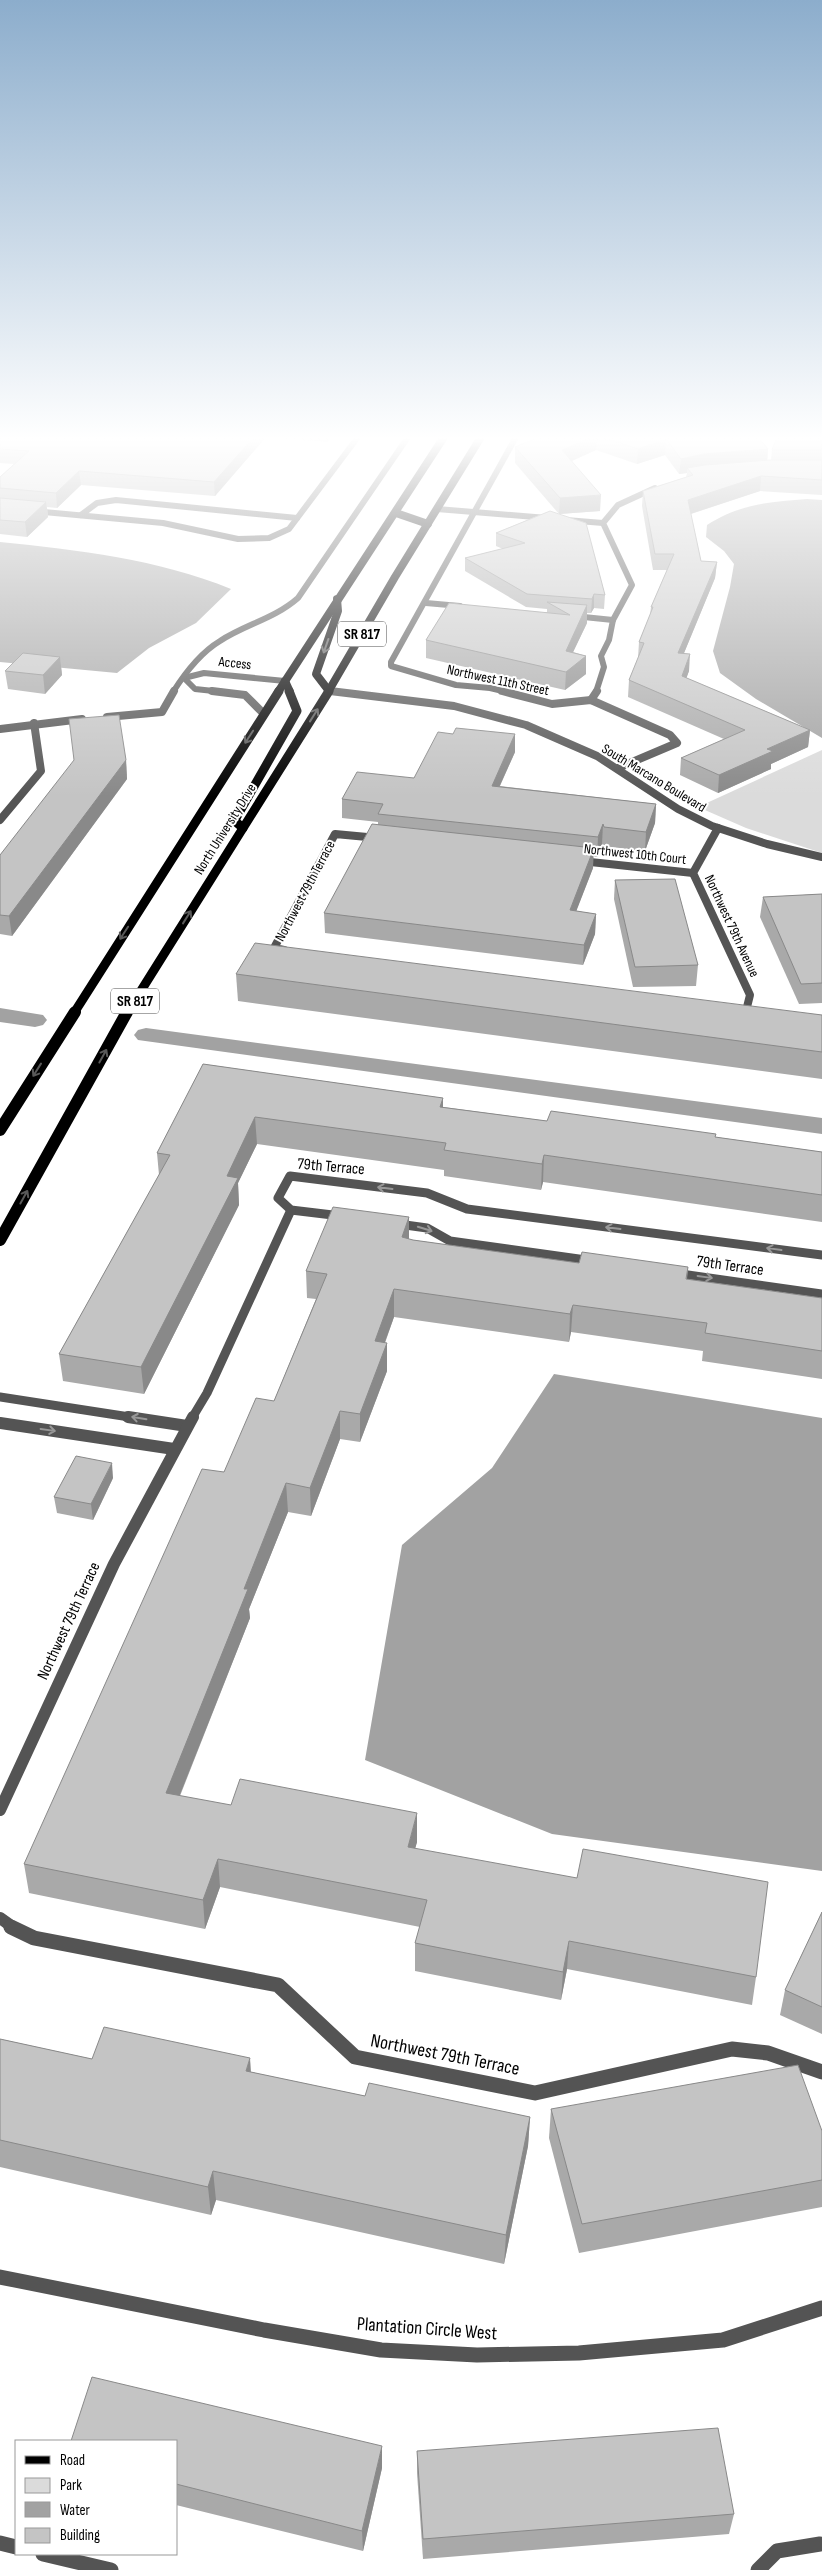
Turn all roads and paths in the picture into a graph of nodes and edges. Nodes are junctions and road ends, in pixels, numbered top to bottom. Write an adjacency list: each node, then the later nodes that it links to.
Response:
1 (326, 557): 11 (street, Access)
2 (365, 557): 6 (main road, North University Drive / SR 817)
3 (408, 557): 13 (main road, North University Drive / SR 817)
4 (451, 557): 7 (street)
5 (619, 557): 10 (street)
6 (336, 599): 12 (main road, North University Drive / SR 817); 13 (main road, one-way to 13)
7 (426, 603): 8 (street); 14 (street, Northwest 11th Street)
8 (464, 606)
9 (567, 616): 10 (street)
10 (613, 620): 14 (street)
11 (184, 678): 12 (street, Access); 15 (street, Access); 16 (street, Access)
12 (285, 681): 15 (main road, North University Drive / SR 817); 22 (main road)
13 (328, 691): 20 (street, South Marcano Boulevard); 22 (main road, North University Drive / SR 817, one-way to 13)
14 (591, 700): 20 (street, Northwest 11th Street)
15 (264, 714): 32 (main road, North University Drive / SR 817, one-way to 32)
16 (103, 717)
17 (93, 718): 18 (street)
18 (34, 723): 19 (street); 21 (street)
19 (0, 729)
20 (618, 768): 23 (street, South Marcano Boulevard)
21 (0, 820)
22 (243, 828): 36 (main road, North University Drive / SR 817, one-way to 22)
23 (718, 828): 25 (street, South Marcano Boulevard); 27 (street, Northwest 79th Avenue)
24 (384, 839): 28 (street, Northwest 79th Terrace)
25 (822, 857)
26 (568, 859): 27 (street, Northwest 10th Court)
27 (693, 873): 30 (street, Northwest 79th Avenue)
28 (294, 951)
29 (736, 1010): 30 (street)
30 (746, 1011): 31 (street)
31 (755, 1012)
32 (0, 1130)
33 (291, 1210): 34 (street); 37 (street, 79th Terrace, one-way to 33); 43 (street, Northwest 79th Terrace)
34 (349, 1218)
35 (388, 1223): 38 (street, one-way to 38)
36 (0, 1240)
37 (822, 1256)
38 (607, 1263)
39 (666, 1272): 40 (street, 79th Terrace, one-way to 40)
40 (822, 1294)
41 (0, 1397): 43 (street, one-way to 41)
42 (0, 1423): 44 (street, one-way to 44)
43 (187, 1426): 44 (street, Northwest 79th Terrace)
44 (174, 1449): 45 (street, Northwest 79th Terrace)
45 (0, 1810)
46 (0, 1918): 47 (street, Northwest 79th Terrace)
47 (822, 2072)
48 (0, 2277): 49 (street, Plantation Circle West)
49 (822, 2308)
50 (0, 2543): 52 (street)
51 (820, 2544): 55 (street)
52 (15, 2547)
53 (47, 2555): 54 (street)
54 (111, 2570)
55 (758, 2570)

